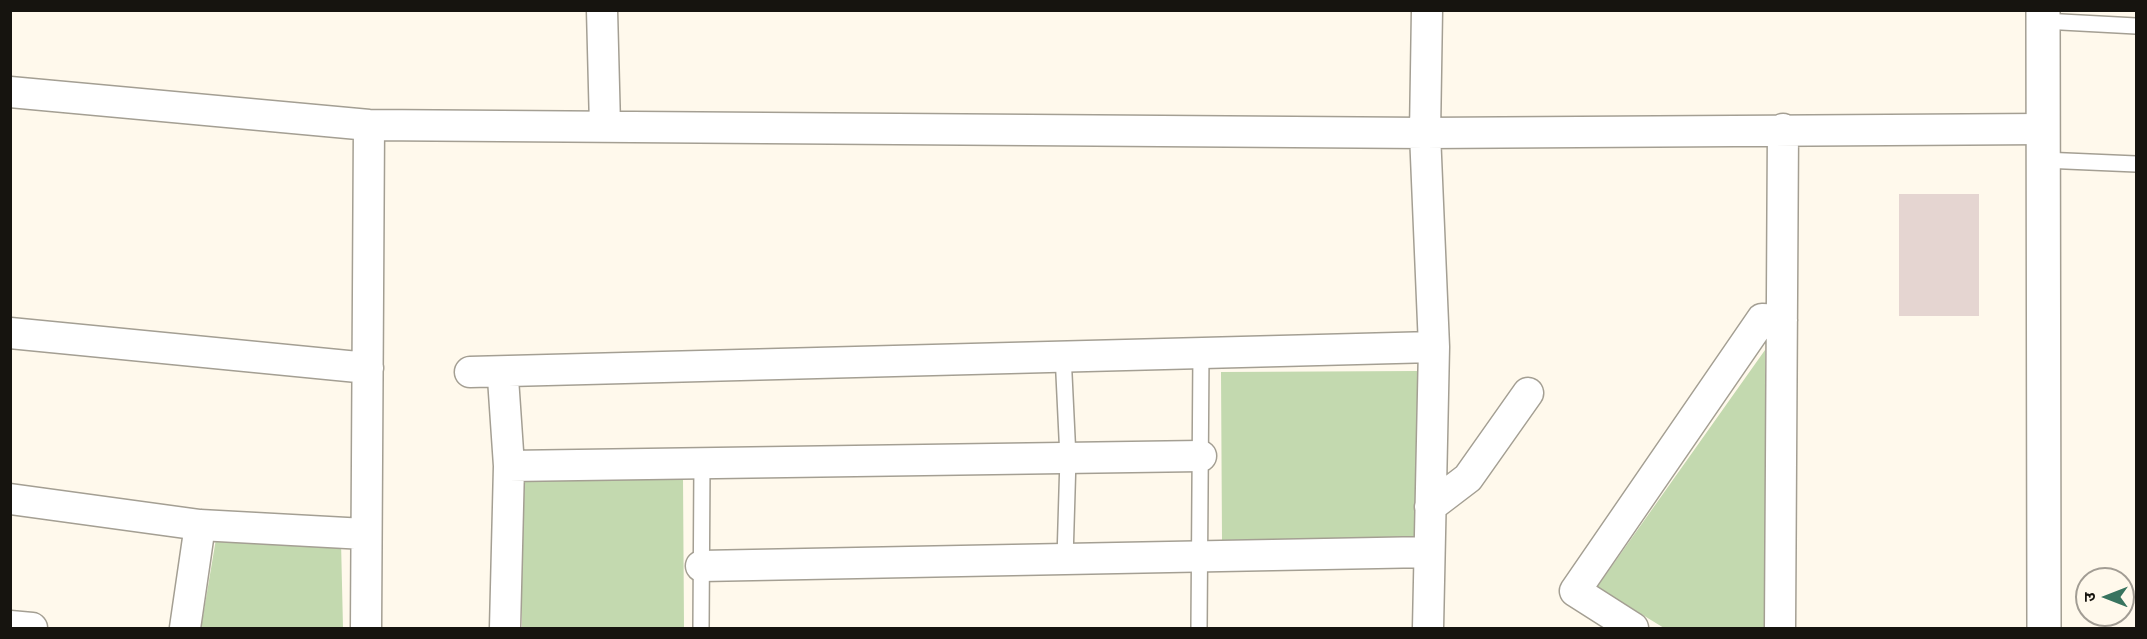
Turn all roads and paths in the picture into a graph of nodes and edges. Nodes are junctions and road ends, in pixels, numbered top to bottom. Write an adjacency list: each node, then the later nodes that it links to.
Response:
1 (602, 10): 7 (street)
2 (1427, 10): 9 (street)
3 (2043, 16): 4 (lane); 10 (street)
4 (2136, 26)
5 (10, 92): 6 (street)
6 (369, 125): 7 (street); 17 (street)
7 (605, 126): 9 (street)
8 (1783, 129): 9 (street); 10 (street); 12 (street)
9 (1425, 133): 14 (street)
10 (2043, 145): 11 (lane); 43 (street)
11 (2136, 164)
12 (1782, 320): 41 (street); 42 (street)
13 (10, 333): 17 (street)
14 (1434, 347): 15 (street); 26 (street)
15 (1201, 352): 16 (street); 21 (lane)
16 (1063, 354): 19 (street); 22 (lane)
17 (368, 368): 28 (street)
18 (470, 372): 19 (street)
19 (508, 372): 24 (street)
20 (1528, 393): 26 (street)
21 (1201, 456): 22 (street); 30 (lane)
22 (1068, 458): 23 (street); 31 (lane)
23 (702, 463): 24 (street); 32 (lane)
24 (509, 466): 37 (street)
25 (10, 499): 27 (street)
26 (1430, 507): 29 (street)
27 (200, 525): 28 (street); 35 (street)
28 (365, 534): 36 (street)
29 (1429, 552): 30 (street); 40 (street)
30 (1201, 556): 31 (street); 39 (lane)
31 (1065, 559): 32 (street)
32 (701, 566): 38 (lane)
33 (10, 626): 34 (street)
34 (32, 628)
35 (185, 628)
36 (366, 628)
37 (506, 628)
38 (701, 628)
39 (1199, 628)
40 (1428, 628)
41 (1633, 628)
42 (1780, 628)
43 (2044, 628)

